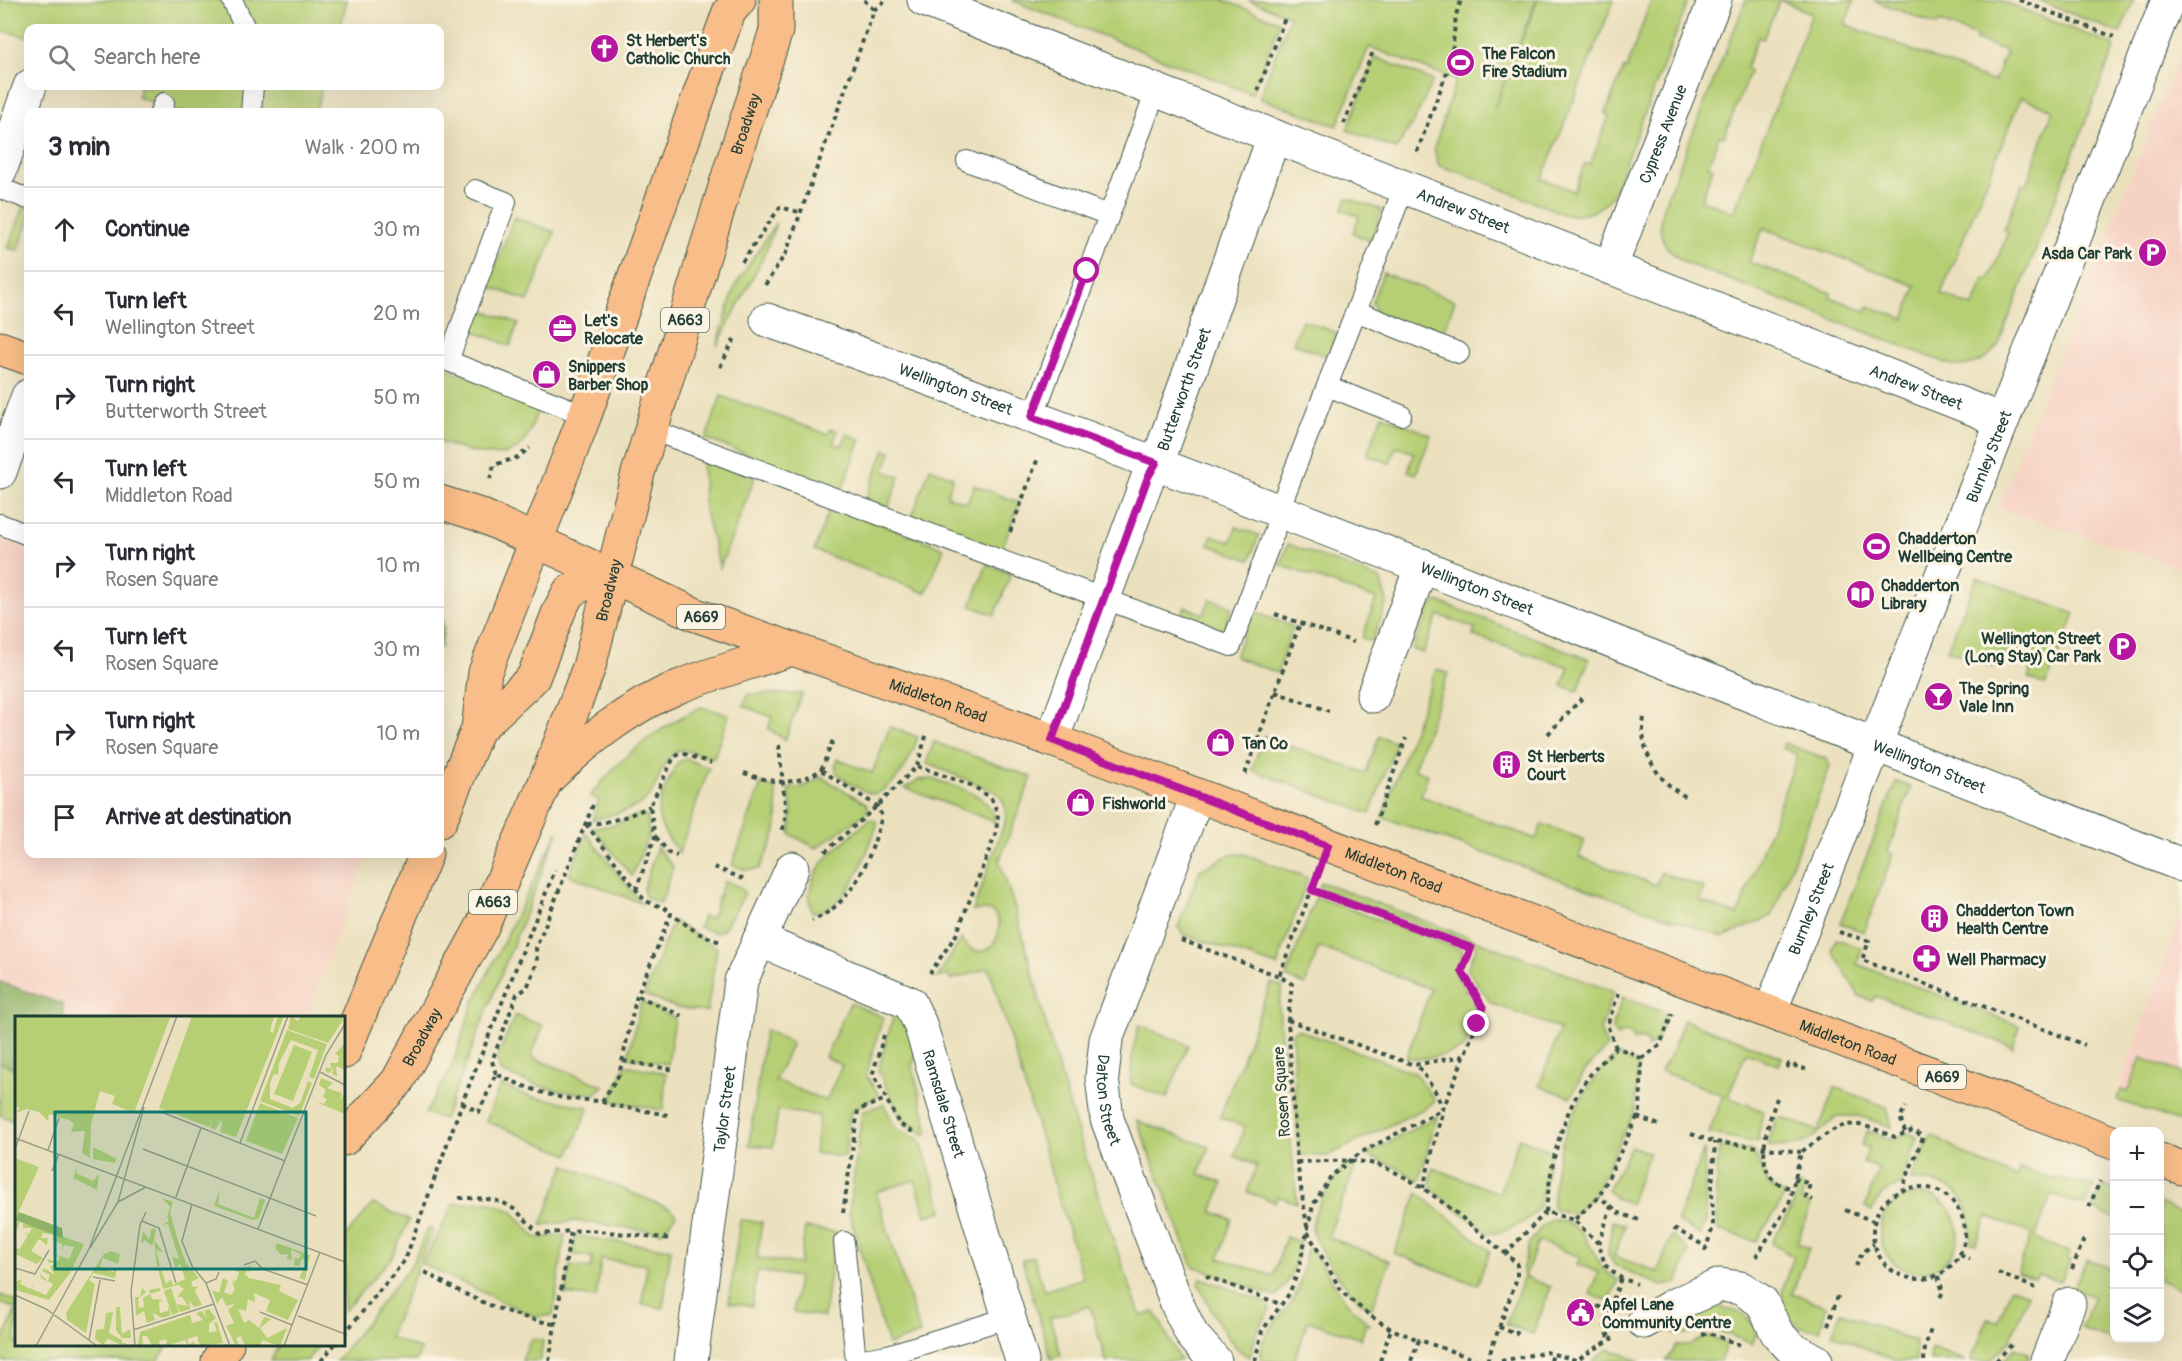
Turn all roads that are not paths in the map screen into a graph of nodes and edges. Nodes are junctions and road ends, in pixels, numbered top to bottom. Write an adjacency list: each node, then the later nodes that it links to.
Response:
1 (232, 0): 7 (lane)
2 (739, 0): 28 (main road)
3 (776, 0): 32 (main road, Broadway / A663)
4 (924, 0): 10 (street, Andrew Street)
5 (1715, 0): 20 (street, Cypress Avenue)
6 (2168, 0): 31 (street, Burnley Street)
7 (243, 24)
8 (29, 90): 14 (street)
9 (253, 90): 11 (lane)
10 (1156, 90): 12 (street, Andrew Street); 19 (lane)
11 (251, 108)
12 (1274, 136): 15 (street, Andrew Street); 33 (street, Butterworth Street)
13 (967, 161): 19 (lane)
14 (0, 171)
15 (1404, 187): 20 (street, Andrew Street); 21 (lane)
16 (0, 188): 18 (lane)
17 (475, 190): 28 (lane)
18 (24, 197)
19 (1108, 215): 30 (lane)
20 (1610, 268): 31 (street, Andrew Street)
21 (1356, 311): 24 (lane); 26 (lane)
22 (756, 314): 30 (street, Wellington Street)
23 (0, 348): 25 (main road)
24 (1459, 353)
25 (24, 357)
26 (1327, 386): 29 (lane); 36 (lane)
27 (24, 407): 34 (street)
28 (585, 415): 39 (main road)
29 (1401, 415)
30 (1032, 417): 33 (street, Wellington Street)
31 (2000, 426): 47 (street, Burnley Street)
32 (652, 430): 41 (main road, Broadway / A663); 42 (lane)
33 (1156, 463): 36 (street, Wellington Street); 42 (street, Butterworth Street)
34 (0, 472)
35 (444, 503): 39 (main road, Middleton Road / A669)
36 (1279, 510): 40 (street, Wellington Street); 42 (lane)
37 (0, 524): 38 (lane)
38 (24, 533)
39 (535, 540): 41 (main road, Middleton Road / A669); 45 (main road)
40 (1422, 565): 44 (street); 47 (street, Wellington Street)
41 (613, 576): 43 (main road, Middleton Road / A669); 45 (main road); 48 (main road, Broadway / A663)
42 (1105, 598): 46 (street, Butterworth Street)
43 (792, 649): 46 (main road, Middleton Road / A669); 48 (main road)
44 (1374, 696)
45 (478, 729): 50 (main road)
46 (1052, 740): 49 (main road, Middleton Road / A669)
47 (1875, 745): 53 (street, Wellington Street); 55 (street, Burnley Street)
48 (546, 780): 57 (main road, Broadway / A663)
49 (1197, 796): 55 (main road, Middleton Road / A669); 71 (street, Dalton Street)
50 (444, 811)
51 (786, 854): 54 (street, Taylor Street)
52 (424, 858): 56 (main road)
53 (2182, 865)
54 (759, 940): 63 (street, Ramsdale Street); 69 (street, Taylor Street)
55 (1770, 1012): 58 (main road, Middleton Road / A669)
56 (345, 1050)
57 (345, 1138)
58 (2110, 1141)
59 (2164, 1161): 60 (main road)
60 (2182, 1168)
61 (844, 1242): 67 (lane)
62 (2069, 1304): 72 (street)
63 (1010, 1317): 67 (lane); 70 (street, Ramsdale Street)
64 (1644, 1322): 66 (street)
65 (225, 1346): 68 (main road)
66 (1821, 1347)
67 (856, 1360)
68 (218, 1361)
69 (690, 1361)
70 (1022, 1361)
71 (1215, 1361)
72 (2047, 1361)

